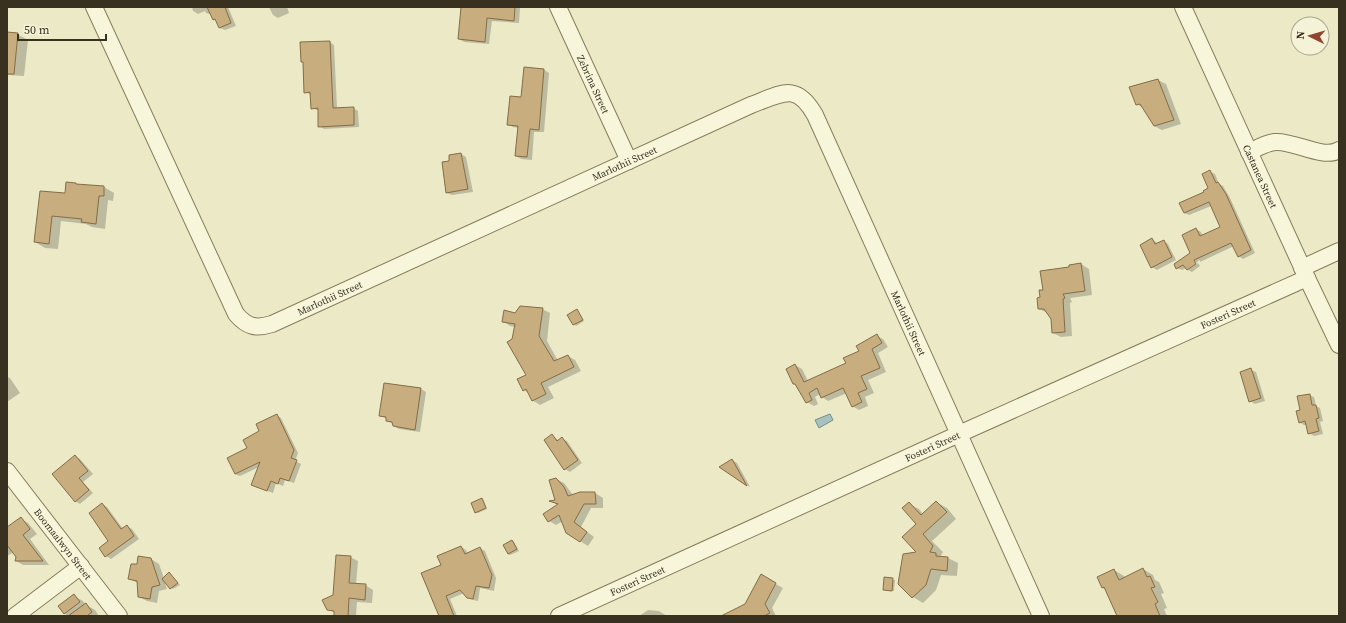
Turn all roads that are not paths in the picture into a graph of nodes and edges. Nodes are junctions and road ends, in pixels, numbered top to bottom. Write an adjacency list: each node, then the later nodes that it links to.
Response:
1 (94, 7): 6 (street, Marlothii Street)
2 (558, 7): 6 (street, Zebrina Street)
3 (1183, 7): 5 (street, Castanea Street)
4 (1339, 150): 5 (street)
5 (1249, 152): 8 (street, Castanea Street)
6 (629, 160): 10 (street, Marlothii Street)
7 (1339, 251): 8 (street, Fosteri Street)
8 (1304, 273): 9 (street, Castanea Street); 10 (street, Fosteri Street)
9 (1339, 345)
10 (959, 434): 15 (street, Fosteri Street); 16 (street, Marlothii Street)
11 (7, 471): 12 (street, Boomaalwyn Street)
12 (81, 566): 13 (street); 14 (street, Boomaalwyn Street)
13 (15, 616)
14 (119, 616)
15 (559, 616)
16 (1041, 616)

